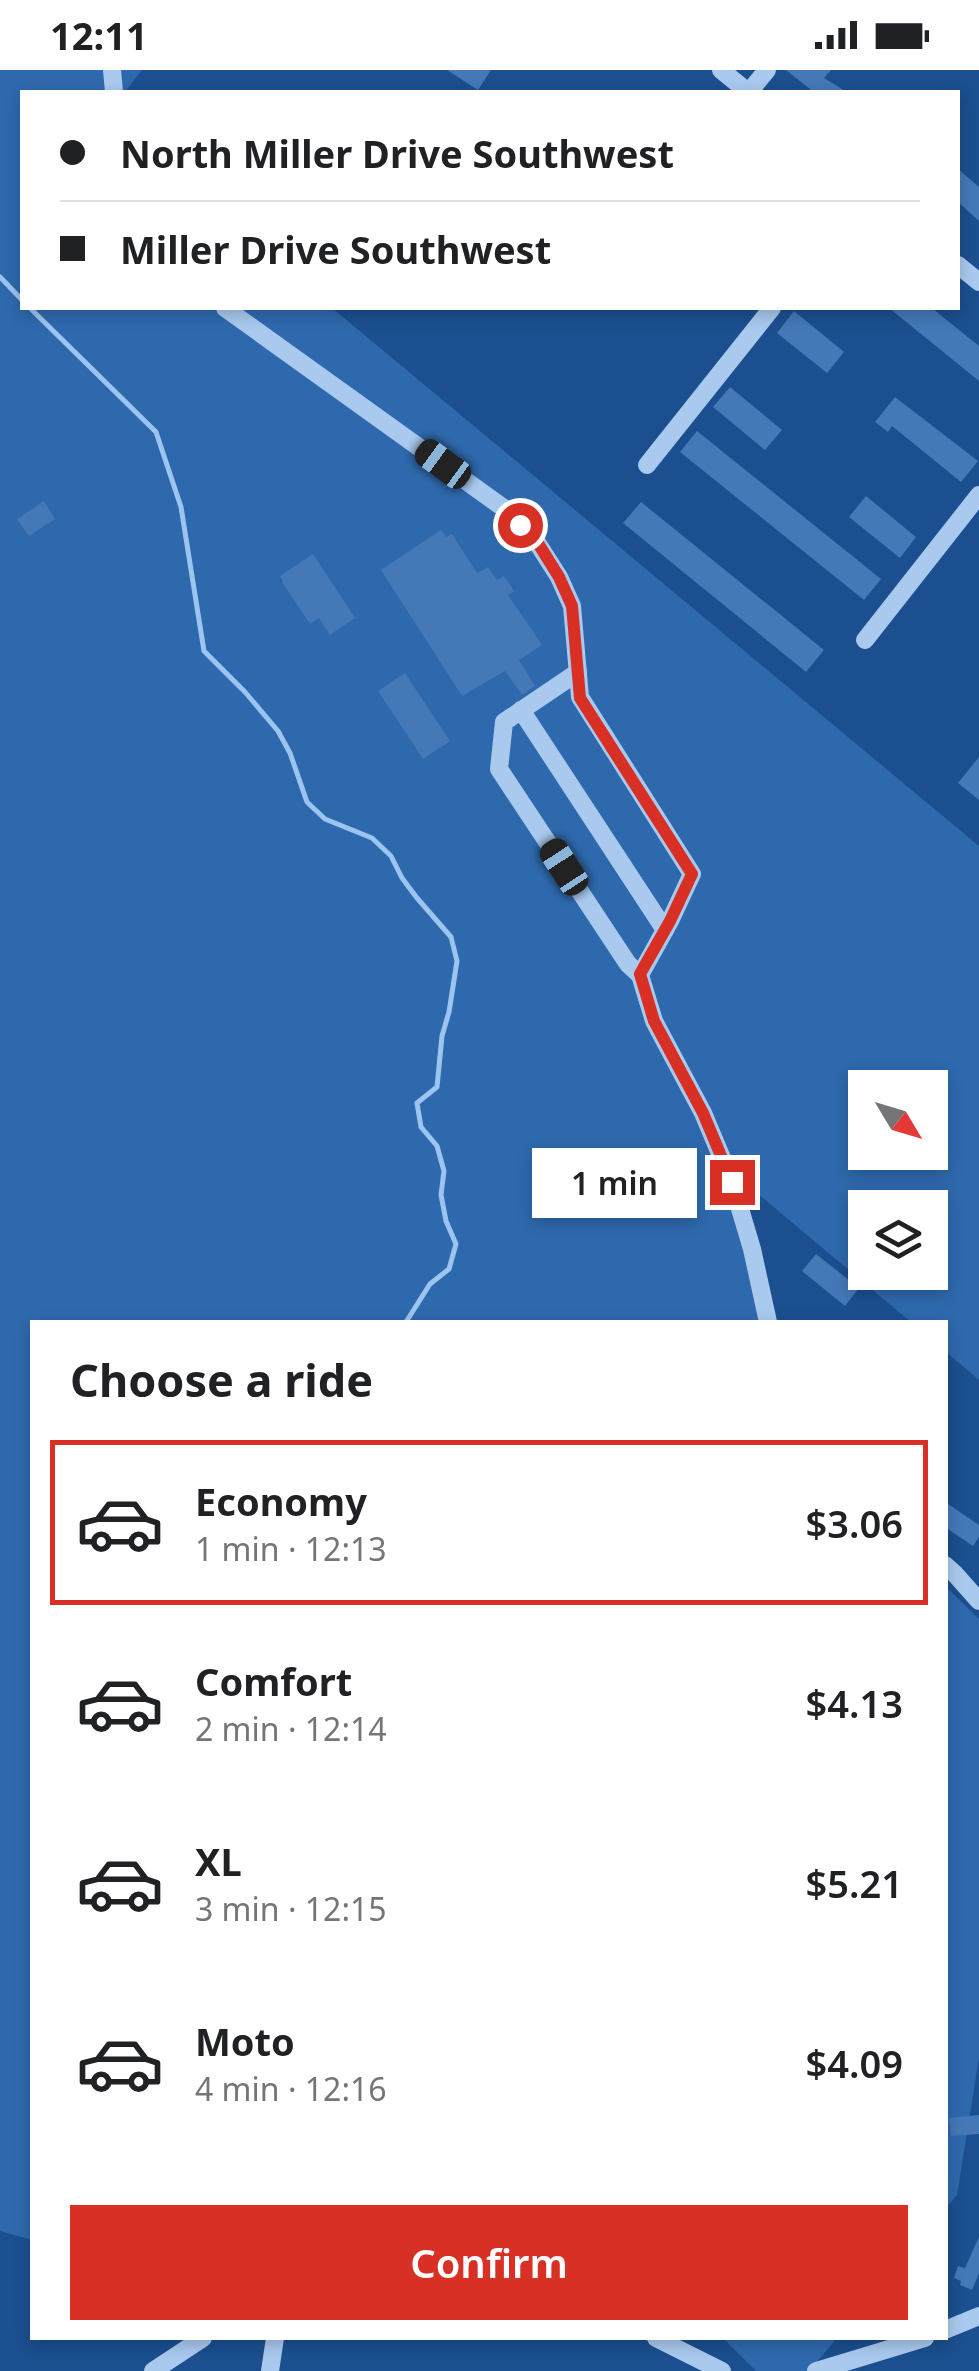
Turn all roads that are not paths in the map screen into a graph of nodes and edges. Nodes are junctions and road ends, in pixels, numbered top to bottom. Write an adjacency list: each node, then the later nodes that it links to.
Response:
1 (721, 70): 3 (street)
2 (767, 70): 4 (street)
3 (746, 90)
4 (751, 90)
5 (229, 310): 10 (street)
6 (770, 310): 7 (street)
7 (646, 465)
8 (979, 495): 9 (street)
9 (865, 640)
10 (578, 672): 11 (street); 12 (street)
11 (522, 710): 12 (street); 13 (street)
12 (665, 930): 13 (street)
13 (640, 974): 14 (street)
14 (768, 1320)
15 (948, 1568): 16 (street)
16 (979, 1602)
17 (979, 2316): 18 (street)
18 (948, 2329)
19 (200, 2340): 23 (street)
20 (275, 2340): 24 (street)
21 (660, 2340): 25 (street)
22 (918, 2340): 26 (street)
23 (153, 2371)
24 (270, 2371)
25 (722, 2371)
26 (816, 2371)

